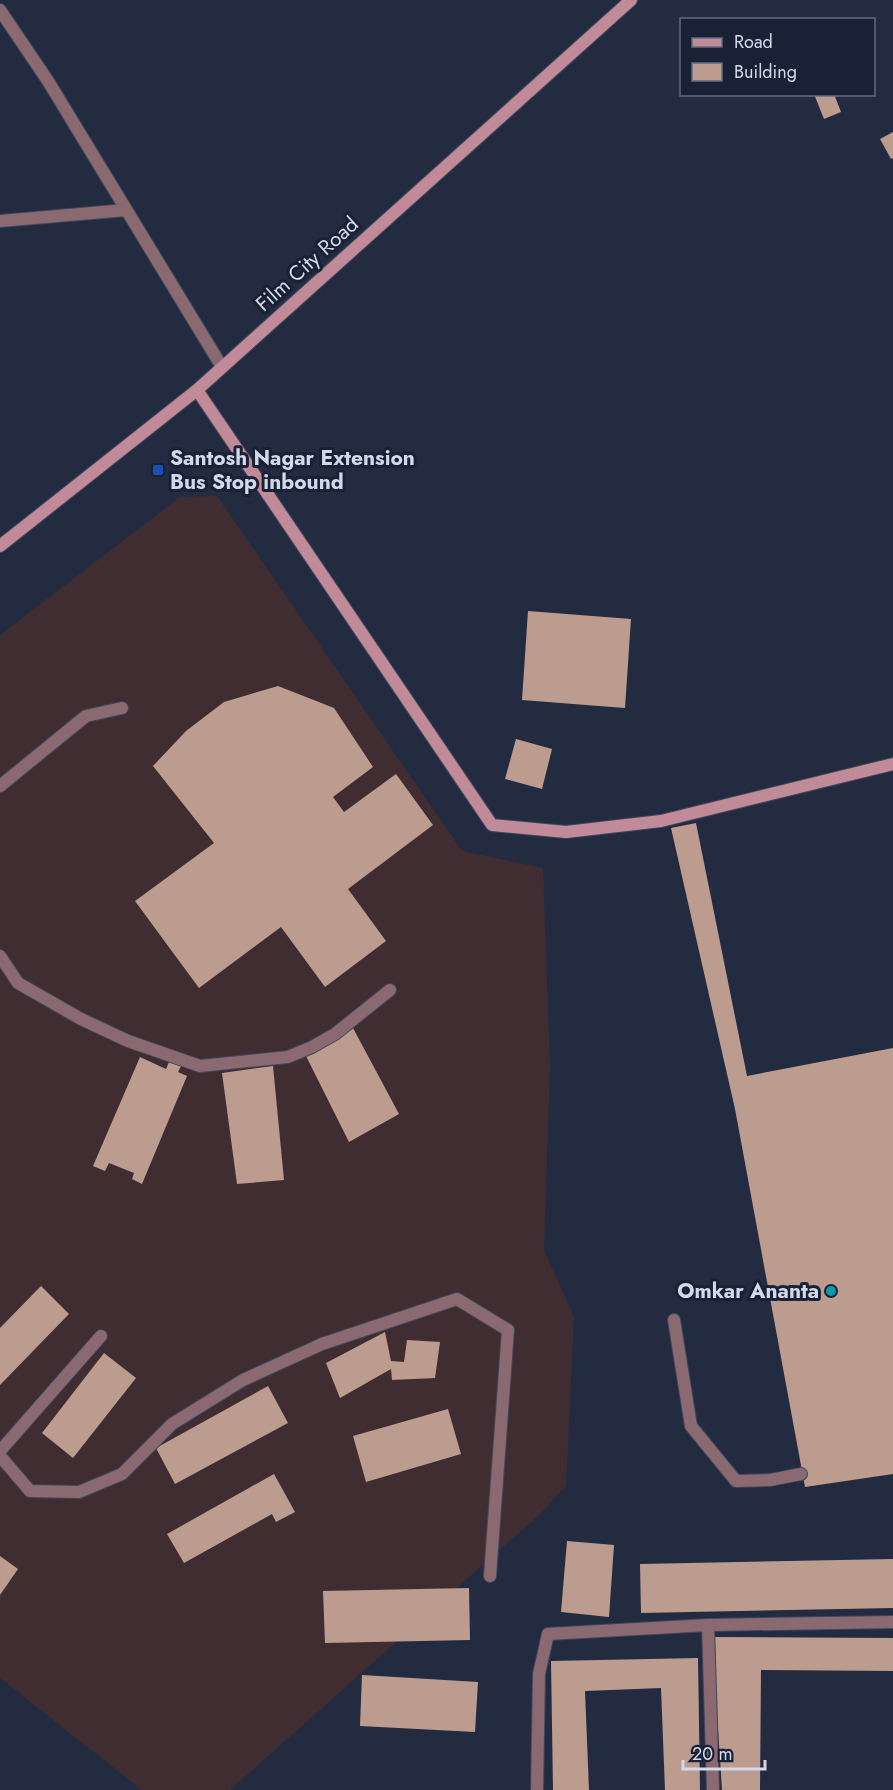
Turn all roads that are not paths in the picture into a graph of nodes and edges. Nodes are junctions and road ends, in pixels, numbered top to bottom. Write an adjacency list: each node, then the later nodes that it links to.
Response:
1 (631, 0): 5 (street, Film City Road)
2 (0, 10): 3 (street)
3 (126, 210): 4 (street); 5 (street)
4 (0, 221)
5 (222, 367): 6 (street, Film City Road)
6 (197, 390): 7 (street, Film City Road); 9 (street)
7 (0, 546)
8 (122, 708): 10 (street)
9 (893, 764)
10 (0, 786)
11 (0, 956): 12 (street)
12 (390, 990)
13 (674, 1320): 17 (street)
14 (101, 1336): 15 (street)
15 (0, 1451)
16 (0, 1456): 18 (street)
17 (801, 1474)
18 (490, 1576)
19 (893, 1622): 20 (street)
20 (708, 1625): 21 (street); 22 (street)
21 (537, 1790)
22 (712, 1790)

